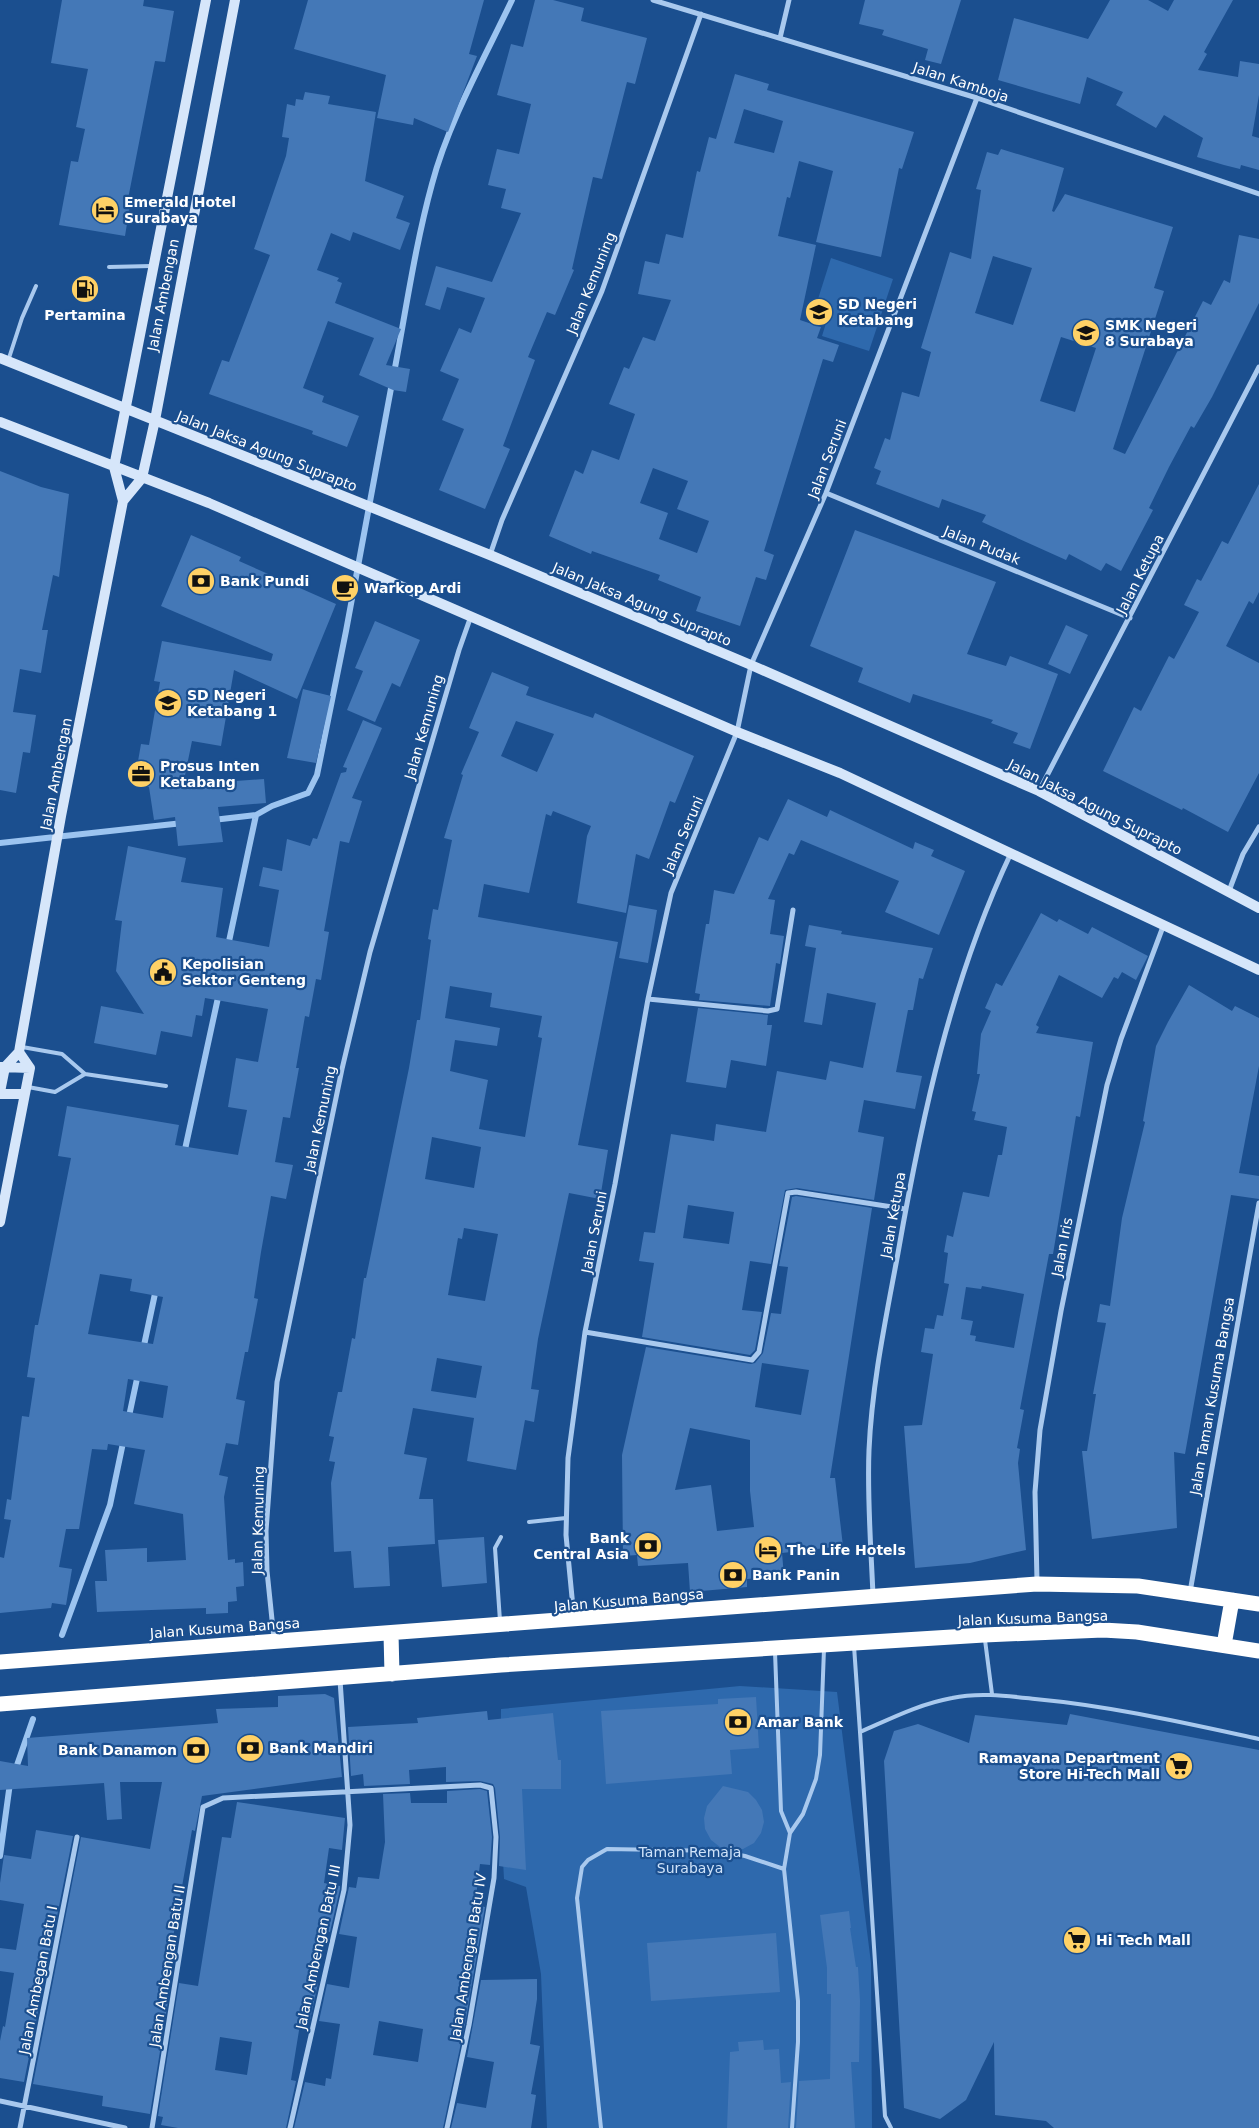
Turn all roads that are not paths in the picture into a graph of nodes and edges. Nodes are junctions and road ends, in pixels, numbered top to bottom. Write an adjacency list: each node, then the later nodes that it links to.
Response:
1 (206, 0): 9 (street, Jalan Ambengan)
2 (235, 0): 15 (street, Jalan Ambengan)
3 (654, 0): 5 (street, Jalan Kamboja)
4 (788, 0): 6 (street)
5 (701, 14): 6 (street, Jalan Kamboja); 21 (street, Jalan Kemuning)
6 (780, 38): 7 (street, Jalan Kamboja)
7 (977, 98): 8 (street, Jalan Kamboja); 19 (street, Jalan Seruni)
8 (1259, 194)
9 (152, 266): 10 (lane); 14 (street, Jalan Ambengan)
10 (109, 267)
11 (36, 286): 12 (lane)
12 (4, 360): 14 (street, Jalan Jaksa Agung Suprapto)
13 (1259, 367): 23 (street, Jalan Ketupa)
14 (127, 410): 15 (street, Jalan Jaksa Agung Suprapto); 17 (street, Jalan Ambengan)
15 (155, 420): 18 (street, Jalan Ambengan); 21 (street, Jalan Jaksa Agung Suprapto)
16 (0, 422): 17 (street)
17 (114, 467): 18 (street); 20 (street, Jalan Ambengan)
18 (142, 478): 20 (street, Jalan Ambengan); 22 (street)
19 (826, 493): 23 (street, Jalan Pudak); 24 (street, Jalan Seruni)
20 (123, 501): 35 (street, Jalan Ambengan)
21 (490, 555): 24 (street, Jalan Jaksa Agung Suprapto)
22 (471, 616): 25 (street); 58 (street, Jalan Kemuning)
23 (1130, 618): 26 (street, Jalan Ketupa)
24 (751, 665): 25 (street, Jalan Seruni); 26 (street, Jalan Jaksa Agung Suprapto)
25 (737, 732): 28 (street); 34 (street, Jalan Seruni)
26 (1040, 791): 29 (street, Jalan Jaksa Agung Suprapto)
27 (1259, 827): 29 (street)
28 (1012, 852): 32 (street); 43 (street, Jalan Ketupa)
29 (1228, 892): 30 (street, Jalan Jaksa Agung Suprapto)
30 (1259, 908)
31 (793, 910): 34 (street)
32 (1164, 924): 33 (street); 49 (street, Jalan Iris)
33 (1259, 970)
34 (648, 999): 45 (street, Jalan Seruni)
35 (19, 1049): 36 (street); 37 (street); 38 (lane)
36 (3, 1067): 37 (street); 41 (street)
37 (30, 1068): 40 (street)
38 (85, 1074): 39 (lane); 40 (lane)
39 (166, 1086)
40 (26, 1090): 41 (street); 44 (street)
41 (0, 1093)
42 (1259, 1203): 50 (street, Jalan Taman Kusuma Bangsa)
43 (906, 1209): 45 (street); 51 (street, Jalan Ketupa)
44 (0, 1222)
45 (585, 1332): 46 (street, Jalan Seruni)
46 (566, 1518): 47 (lane); 54 (street, Jalan Seruni)
47 (530, 1522)
48 (501, 1538): 55 (lane)
49 (1037, 1584): 50 (highway, Jalan Kusuma Bangsa); 51 (highway, Jalan Kusuma Bangsa)
50 (1190, 1593): 52 (highway, Jalan Kusuma Bangsa)
51 (873, 1596): 54 (highway, Jalan Kusuma Bangsa)
52 (1232, 1600): 53 (highway, Jalan Kusuma Bangsa); 61 (highway)
53 (1259, 1604)
54 (574, 1621): 55 (highway, Jalan Kusuma Bangsa)
55 (500, 1626): 56 (highway, Jalan Kusuma Bangsa)
56 (391, 1634): 58 (highway, Jalan Kusuma Bangsa); 65 (highway)
57 (984, 1635): 59 (highway, Jalan Kusuma Bangsa); 61 (highway, Jalan Kusuma Bangsa); 67 (lane)
58 (274, 1640): 64 (highway, Jalan Kusuma Bangsa)
59 (854, 1643): 60 (highway, Jalan Kusuma Bangsa); 69 (lane)
60 (824, 1645): 62 (highway, Jalan Kusuma Bangsa); 72 (lane)
61 (1224, 1645): 63 (highway, Jalan Kusuma Bangsa)
62 (775, 1647): 65 (highway, Jalan Kusuma Bangsa); 72 (lane)
63 (1259, 1651)
64 (0, 1662)
65 (392, 1674): 66 (highway, Jalan Kusuma Bangsa)
66 (340, 1679): 68 (highway, Jalan Kusuma Bangsa); 71 (street, Jalan Ambengan Batu III)
67 (992, 1694): 69 (lane); 70 (lane)
68 (0, 1704)
69 (860, 1732): 84 (lane)
70 (1259, 1739)
71 (348, 1791): 79 (street, Jalan Ambengan Batu II); 80 (street, Jalan Ambengan Batu III); 81 (street, Jalan Ambengan Batu IV)
72 (790, 1833): 74 (lane)
73 (77, 1837): 76 (street, Jalan Ambegan Batu I)
74 (784, 1869): 82 (lane); 83 (lane)
75 (0, 2101): 76 (street)
76 (24, 2106): 77 (street, Jalan Ambegan Batu I); 78 (street)
77 (20, 2128)
78 (125, 2128)
79 (152, 2128)
80 (290, 2128)
81 (447, 2128)
82 (601, 2128)
83 (792, 2128)
84 (891, 2128)

